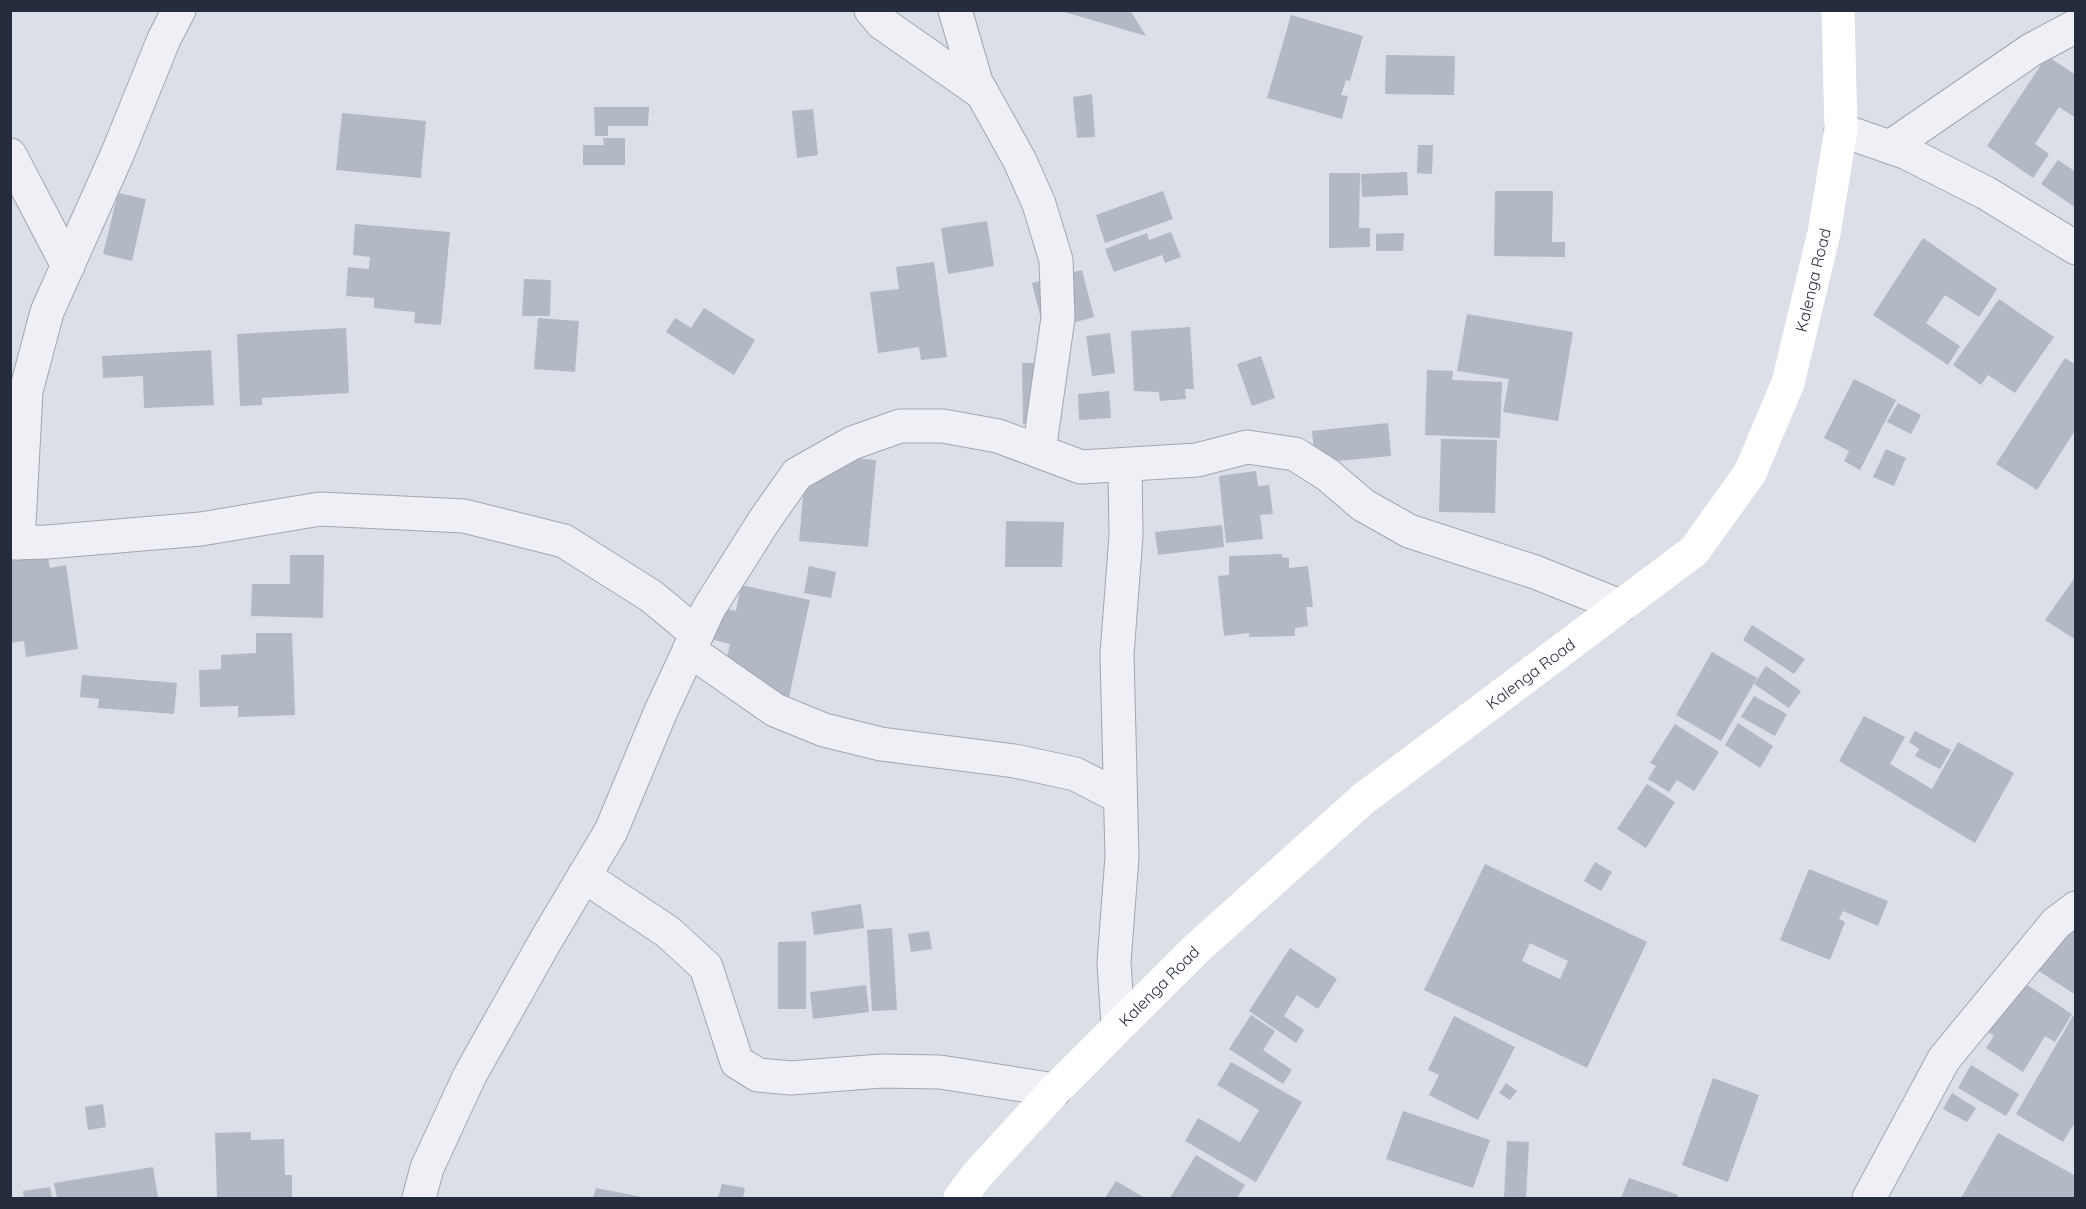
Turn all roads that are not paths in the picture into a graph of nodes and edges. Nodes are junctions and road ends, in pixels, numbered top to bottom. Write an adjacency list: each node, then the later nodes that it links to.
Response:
1 (178, 10): 11 (street)
2 (871, 10): 6 (street)
3 (955, 10): 6 (street)
4 (1838, 10): 7 (main road, Kalenga Road)
5 (2076, 26): 8 (street)
6 (982, 93): 12 (street)
7 (1841, 130): 8 (street); 15 (main road, Kalenga Road)
8 (1890, 147): 10 (street)
9 (10, 155): 11 (street)
10 (2076, 248)
11 (68, 266): 14 (street)
12 (1039, 451): 13 (street); 16 (street)
13 (1125, 466): 15 (street); 17 (street)
14 (14, 543): 16 (street)
15 (1620, 606): 20 (main road, Kalenga Road)
16 (693, 642): 17 (street); 18 (street)
17 (1120, 797): 20 (street)
18 (584, 876): 21 (street); 22 (street)
19 (2076, 908): 24 (street)
20 (1118, 1026): 21 (main road, Kalenga Road)
21 (1055, 1090): 23 (main road, Kalenga Road)
22 (418, 1198)
23 (960, 1198)
24 (1869, 1198)

